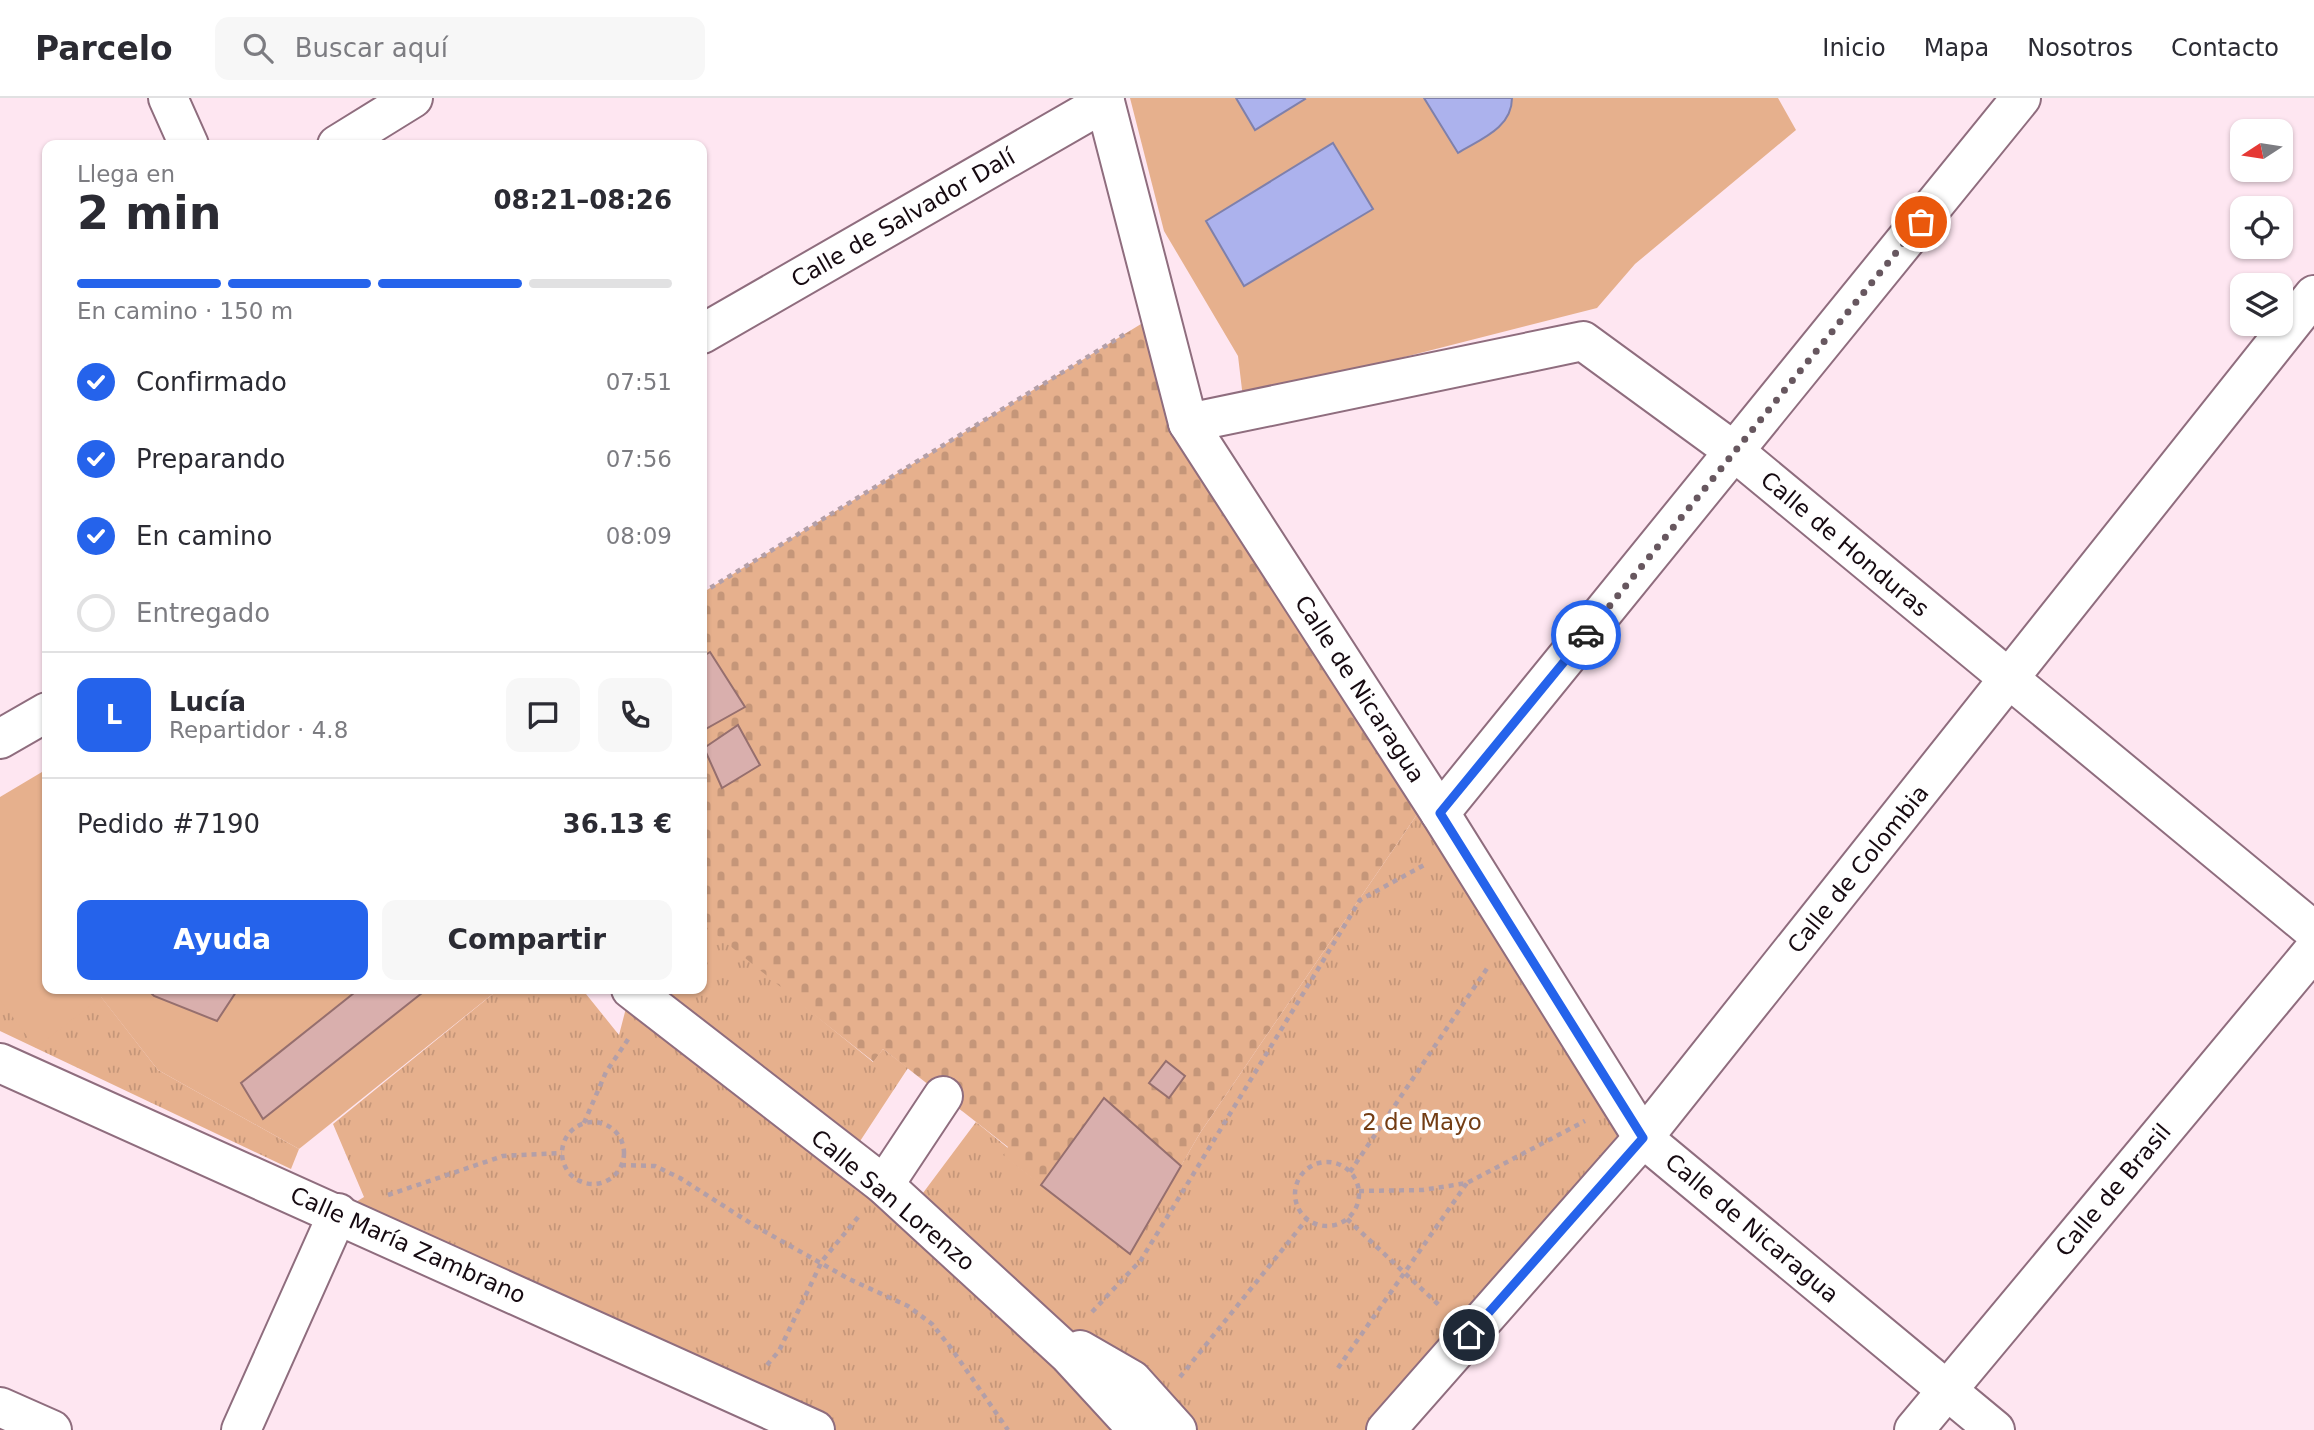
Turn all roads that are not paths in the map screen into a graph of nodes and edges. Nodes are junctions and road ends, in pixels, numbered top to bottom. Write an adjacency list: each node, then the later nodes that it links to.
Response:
1 (168, 98): 5 (street)
2 (413, 98): 6 (street)
3 (2021, 98): 10 (street)
4 (1105, 100): 8 (street, Calle de Salvador Dalí); 9 (street, Calle de Nicaragua)
5 (187, 140)
6 (345, 140)
7 (2314, 295): 11 (street, Calle de Colombia)
8 (707, 331)
9 (1188, 423): 10 (street, Calle de Honduras); 14 (street, Calle de Nicaragua)
10 (1735, 452): 11 (street, Calle de Honduras); 14 (street)
11 (2008, 681): 15 (street, Calle de Honduras); 20 (street, Calle de Colombia)
12 (42, 715): 13 (street)
13 (0, 739)
14 (1440, 813): 20 (street, Calle de Nicaragua)
15 (2314, 932)
16 (2314, 950): 23 (street, Calle de Brasil)
17 (642, 997): 21 (street, Calle San Lorenzo)
18 (0, 1063): 22 (street, Calle María Zambrano)
19 (943, 1096): 21 (street)
20 (1643, 1138): 23 (street, Calle de Nicaragua); 29 (street, Calle de Colombia)
21 (884, 1185): 25 (street, Calle San Lorenzo)
22 (338, 1213): 27 (street); 28 (street, Calle María Zambrano)
23 (1947, 1389): 30 (street, Calle de Brasil); 31 (street, Calle de Nicaragua)
24 (0, 1407): 26 (street)
25 (1157, 1421)
26 (52, 1430)
27 (242, 1430)
28 (815, 1430)
29 (1386, 1430)
30 (1913, 1430)
31 (1995, 1430)

